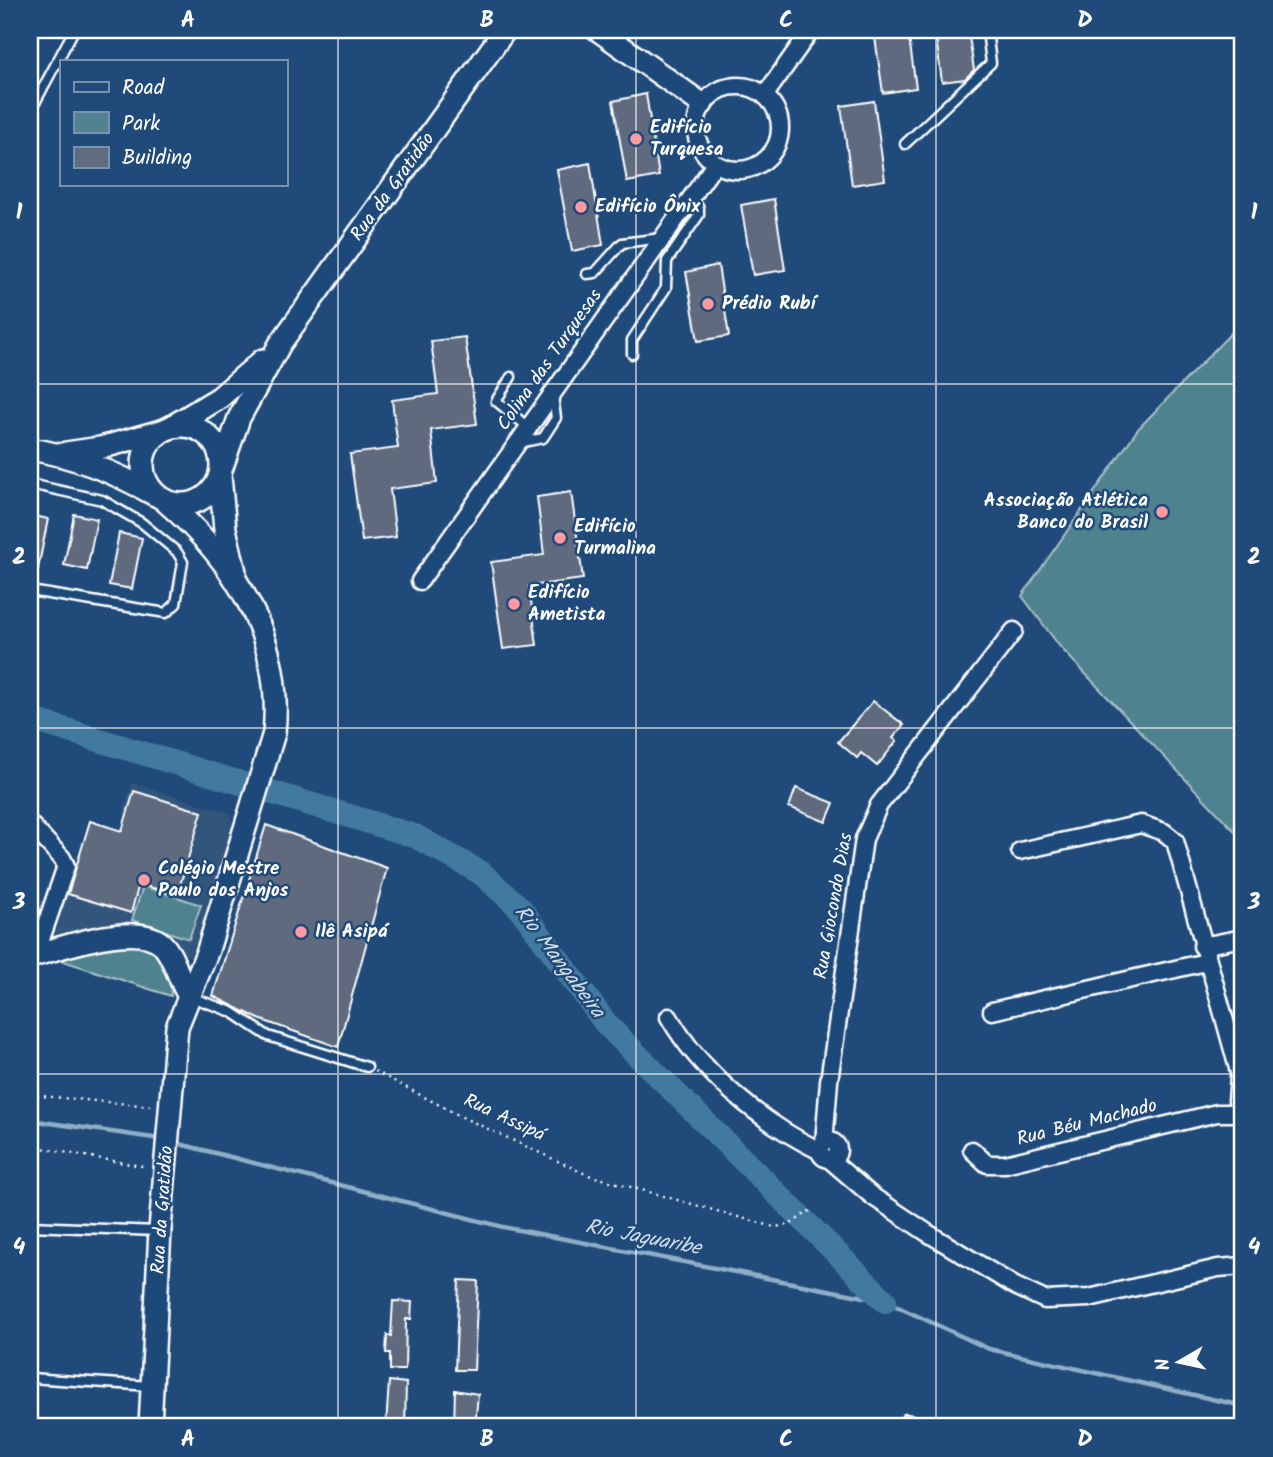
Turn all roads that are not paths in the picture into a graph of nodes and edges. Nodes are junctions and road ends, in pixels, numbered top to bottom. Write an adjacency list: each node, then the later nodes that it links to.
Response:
1 (74, 30): 8 (lane)
2 (505, 30): 13 (street, Rua da Gratidão)
3 (598, 30): 7 (street)
4 (811, 30): 6 (street)
5 (987, 30): 9 (lane)
6 (765, 95): 7 (street); 10 (street)
7 (702, 104): 10 (street)
8 (30, 112)
9 (905, 144)
10 (715, 164): 11 (street, Colina das Turquesas)
11 (668, 240): 12 (lane); 14 (lane); 16 (street, Colina das Turquesas)
12 (587, 274)
13 (280, 344): 18 (street, Rua da Gratidão); 22 (street, Rua da Gratidão)
14 (632, 354)
15 (511, 377): 17 (lane)
16 (552, 393): 17 (street, Colina das Turquesas); 19 (lane)
17 (528, 427): 19 (street, Colina das Turquesas)
18 (167, 429): 21 (street); 22 (street); 24 (street)
19 (516, 443): 25 (street, Colina das Turquesas)
20 (30, 449): 21 (street)
21 (61, 454): 24 (street)
22 (221, 471): 24 (street); 26 (street, Rua da Gratidão)
23 (30, 484): 27 (lane)
24 (162, 500): 26 (street, Rua da Gratidão)
25 (420, 581)
26 (238, 584): 35 (street, Rua da Gratidão)
27 (30, 591)
28 (1014, 631): 41 (street, Rua Giocondo Dias)
29 (30, 824): 32 (street)
30 (1020, 851): 33 (street)
31 (1243, 938): 33 (street)
32 (37, 946): 34 (street)
33 (1204, 954): 36 (street); 40 (street)
34 (177, 976): 35 (street); 38 (street)
35 (189, 996): 38 (street, Rua da Gratidão); 39 (lane)
36 (992, 1011)
37 (669, 1017): 41 (street)
38 (177, 1027): 44 (street, Rua da Gratidão)
39 (367, 1067)
40 (1240, 1103): 42 (street, Rua Béu Machado)
41 (829, 1150): 45 (street, Rua Giocondo Dias)
42 (972, 1150)
43 (30, 1226): 44 (lane)
44 (160, 1230): 47 (street, Rua da Gratidão)
45 (1243, 1266)
46 (30, 1378): 47 (lane)
47 (151, 1386): 49 (street, Rua da Gratidão)
48 (906, 1419): 50 (lane)
49 (150, 1427)
50 (941, 1427)

